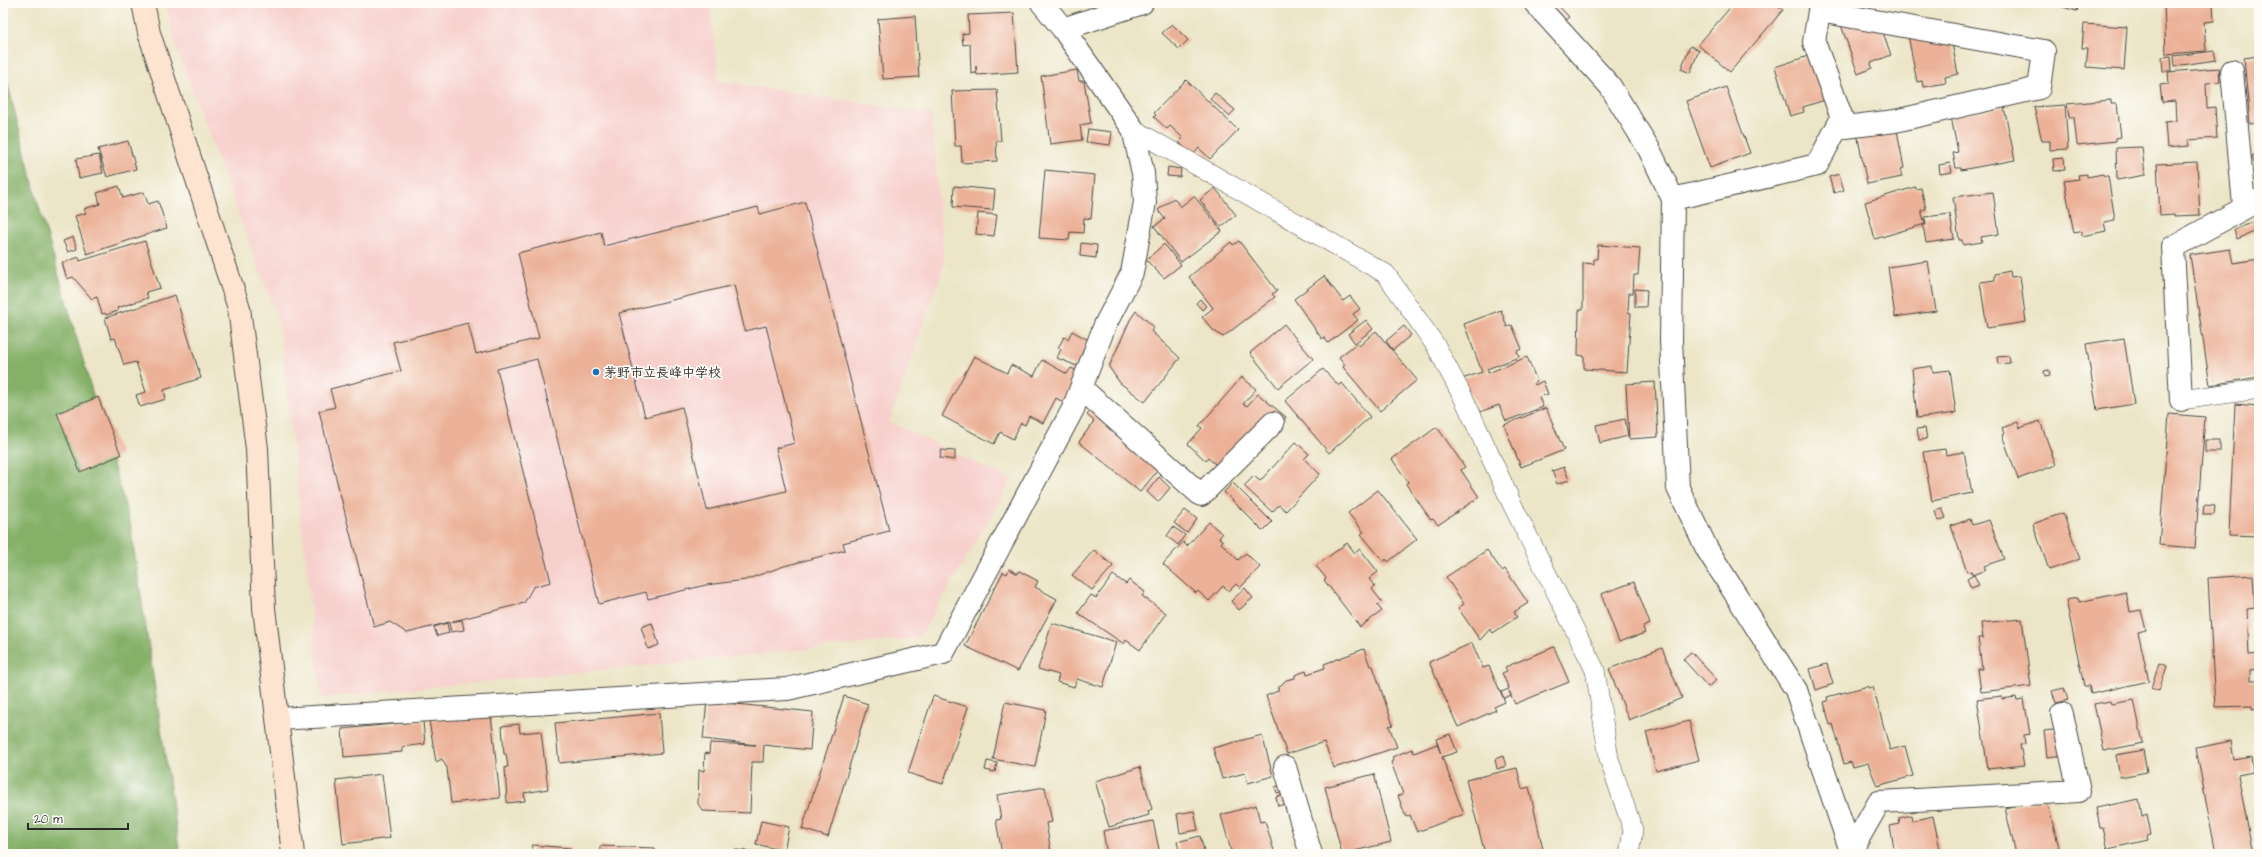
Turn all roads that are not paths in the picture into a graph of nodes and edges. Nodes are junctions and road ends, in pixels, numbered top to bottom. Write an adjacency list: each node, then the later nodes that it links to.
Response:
1 (143, 3): 16 (street)
2 (1042, 3): 5 (street)
3 (1142, 3): 5 (street)
4 (1535, 3): 9 (street)
5 (1063, 29): 8 (street)
6 (2232, 71): 10 (street)
7 (1837, 128): 7 (street); 9 (street)
8 (1134, 129): 11 (street); 21 (lane)
9 (1673, 199): 18 (street)
10 (2252, 203): 13 (street)
11 (1082, 388): 14 (street); 16 (street)
12 (2259, 389): 13 (lane)
13 (2181, 400)
14 (1273, 423)
15 (2062, 714): 18 (street)
16 (278, 719): 19 (street)
17 (1285, 767): 20 (street)
18 (1851, 853)
19 (293, 854)
20 (1311, 854)
21 (1629, 854)

